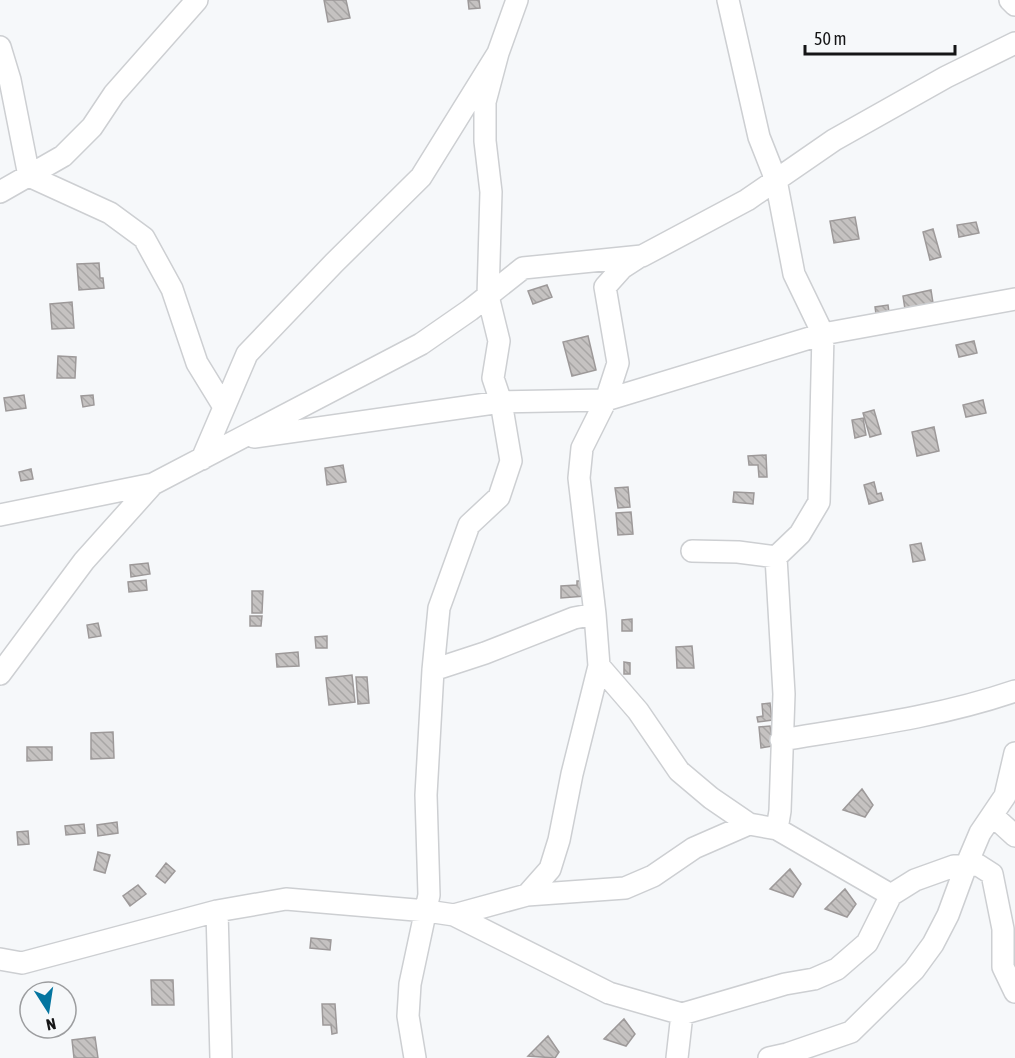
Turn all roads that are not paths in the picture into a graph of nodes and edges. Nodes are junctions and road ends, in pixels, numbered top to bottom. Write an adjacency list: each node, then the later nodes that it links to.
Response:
1 (197, 0): 9 (street)
2 (517, 0): 8 (street)
3 (728, 0): 10 (street)
4 (1010, 0): 5 (street)
5 (1015, 4)
6 (1015, 43): 10 (street)
7 (0, 47): 9 (street)
8 (498, 53): 13 (street); 18 (street)
9 (29, 176): 11 (street); 18 (street)
10 (777, 180): 12 (street); 15 (street)
11 (0, 192)
12 (642, 255): 13 (street); 16 (street)
13 (488, 296): 17 (street); 19 (street)
14 (1015, 299): 15 (street)
15 (823, 334): 16 (street); 24 (street)
16 (606, 400): 17 (street); 25 (street)
17 (501, 402): 19 (street); 27 (street)
18 (224, 407): 20 (street)
19 (238, 440): 20 (street)
20 (202, 459): 21 (street)
21 (153, 484): 22 (street); 28 (street)
22 (0, 515)
23 (692, 551): 24 (street)
24 (776, 557): 30 (street)
25 (595, 614): 26 (street); 27 (street)
26 (599, 666): 33 (street); 37 (street)
27 (433, 670): 40 (street)
28 (0, 674)
29 (1015, 691): 30 (street)
30 (781, 740): 34 (street)
31 (1015, 753): 32 (street)
32 (992, 815): 35 (street); 36 (street)
33 (749, 824): 34 (street); 37 (street)
34 (777, 829): 38 (street)
35 (1015, 836)
36 (966, 866): 38 (street); 43 (street); 48 (street)
37 (527, 894): 41 (street)
38 (891, 895): 44 (street)
39 (217, 911): 40 (street); 42 (street); 45 (street)
40 (427, 911): 41 (street); 46 (street)
41 (454, 915): 44 (street)
42 (0, 959)
43 (1015, 992)
44 (682, 1014): 47 (street)
45 (221, 1058)
46 (415, 1058)
47 (677, 1058)
48 (769, 1058)

